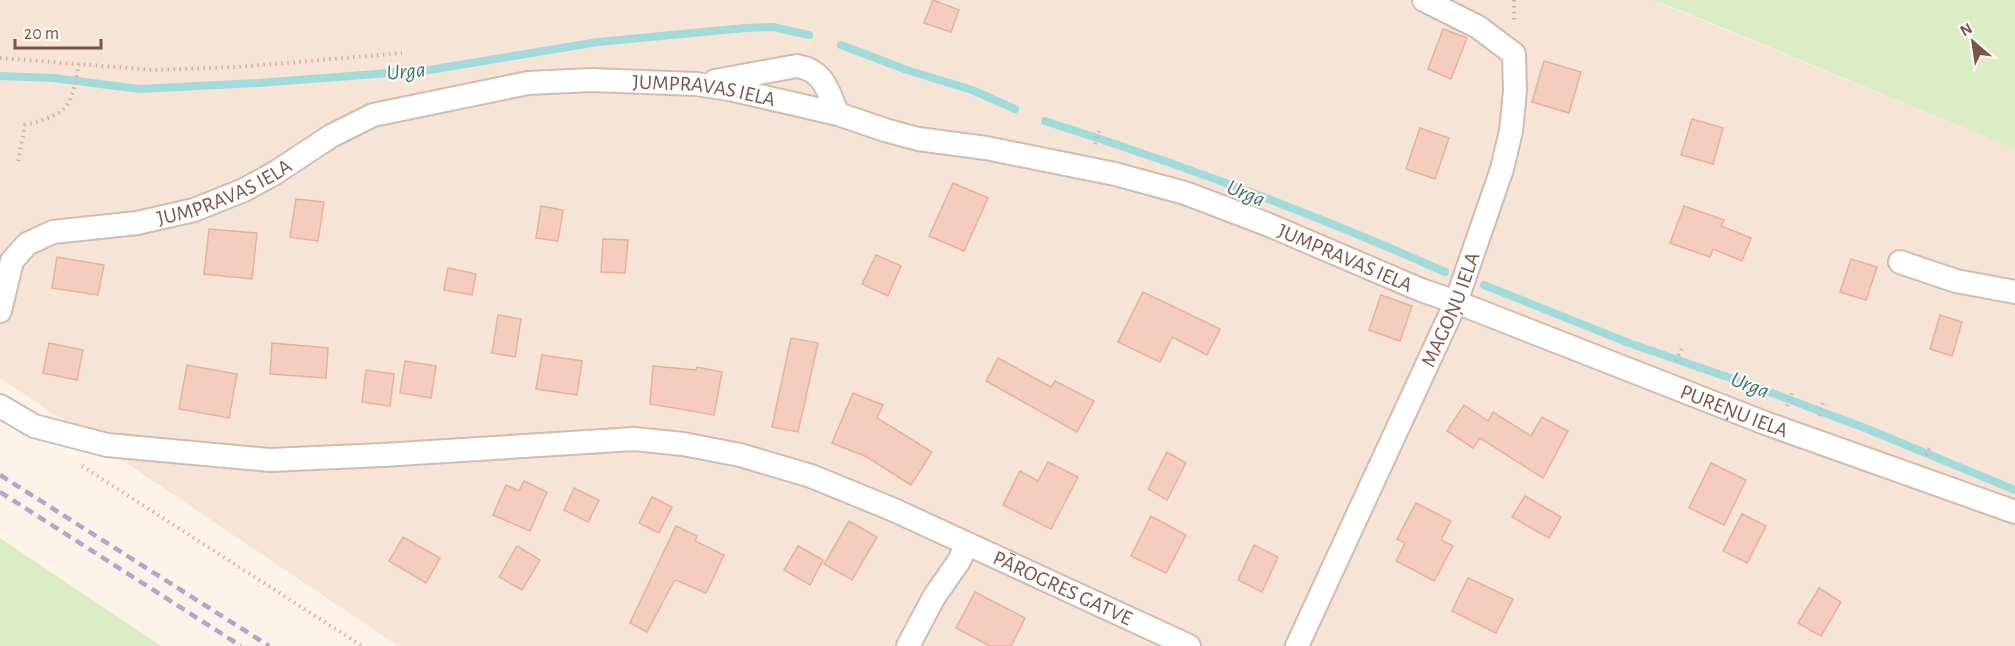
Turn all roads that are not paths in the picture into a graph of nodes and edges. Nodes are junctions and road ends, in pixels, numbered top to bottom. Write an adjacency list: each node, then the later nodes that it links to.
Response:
1 (1424, 0): 6 (street, MAGOŅU IELA)
2 (696, 84): 3 (street, JUMPRAVAS IELA); 3 (street); 7 (street, JUMPRAVAS IELA)
3 (838, 114): 6 (street, JUMPRAVAS IELA)
4 (1900, 262): 5 (street)
5 (2015, 292)
6 (1456, 302): 9 (street, PUREŅU IELA); 13 (street, MAGOŅU IELA)
7 (0, 311)
8 (0, 406): 10 (street)
9 (2015, 512)
10 (967, 544): 11 (street); 12 (street, PĀROGRES GATVE)
11 (908, 646)
12 (1189, 646)
13 (1297, 646)

